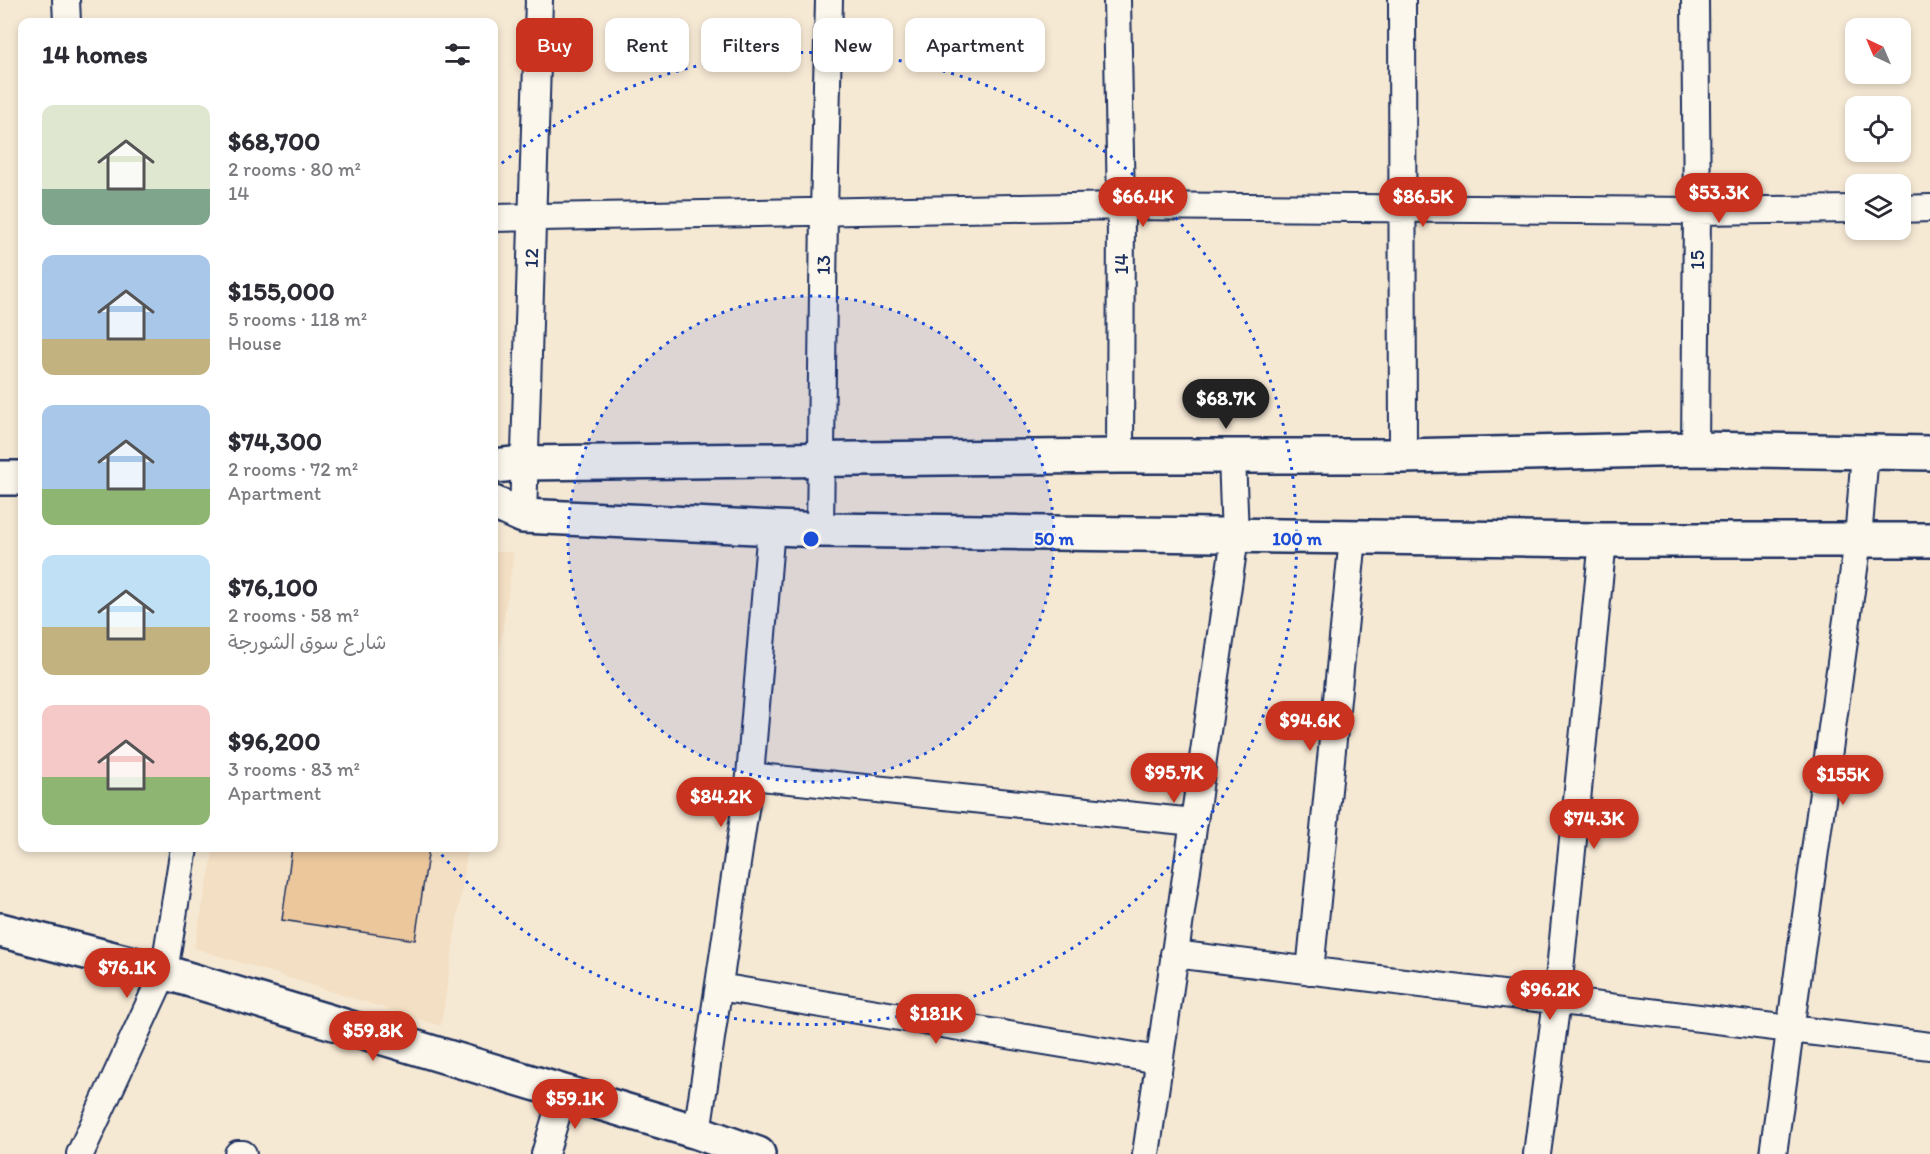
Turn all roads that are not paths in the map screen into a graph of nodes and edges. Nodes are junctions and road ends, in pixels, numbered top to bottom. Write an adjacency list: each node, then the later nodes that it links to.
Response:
1 (66, 0): 7 (street)
2 (539, 0): 16 (street, 12)
3 (829, 0): 14 (street, 13)
4 (1117, 0): 8 (street, 14)
5 (1402, 0): 9 (street)
6 (1695, 0): 13 (street, 15)
7 (67, 18)
8 (1121, 206): 9 (street); 14 (street); 20 (street, 14)
9 (1402, 208): 13 (street); 22 (street)
10 (1930, 208): 12 (street)
11 (1845, 209): 13 (street)
12 (1911, 209)
13 (1697, 211): 17 (street, 15)
14 (824, 212): 16 (street); 23 (street, 13)
15 (498, 218): 16 (street)
16 (532, 218): 24 (street, 12)
17 (1695, 449): 18 (street); 22 (street)
18 (1865, 452): 19 (street); 33 (street)
19 (1930, 453)
20 (1120, 456): 21 (street); 23 (street)
21 (1232, 456): 22 (street); 30 (street)
22 (1403, 456)
23 (819, 461): 24 (street); 29 (street, 13)
24 (508, 465): 27 (street, 12)
25 (0, 478): 26 (street)
26 (18, 478)
27 (508, 509): 28 (street)
28 (771, 528): 29 (street); 35 (street)
29 (820, 530): 30 (street)
30 (1235, 537): 31 (street); 36 (street)
31 (1353, 538): 32 (street); 40 (street)
32 (1603, 540): 33 (street); 43 (street)
33 (1858, 540): 34 (street); 44 (street)
34 (1930, 540)
35 (750, 776): 36 (street); 42 (street)
36 (1194, 822): 39 (street)
37 (183, 852): 41 (street)
38 (0, 930): 41 (street)
39 (1174, 954): 40 (street); 46 (street)
40 (1310, 971): 43 (street)
41 (164, 972): 47 (street); 49 (street)
42 (719, 987): 46 (street); 48 (street)
43 (1557, 1000): 44 (street); 55 (street)
44 (1789, 1029): 45 (street); 56 (street)
45 (1930, 1046)
46 (1159, 1060): 54 (street)
47 (563, 1094): 48 (street); 52 (street)
48 (697, 1132): 53 (street)
49 (80, 1154)
50 (238, 1154): 51 (street)
51 (243, 1154)
52 (545, 1154)
53 (758, 1154)
54 (1146, 1154)
55 (1537, 1154)
56 (1773, 1154)

